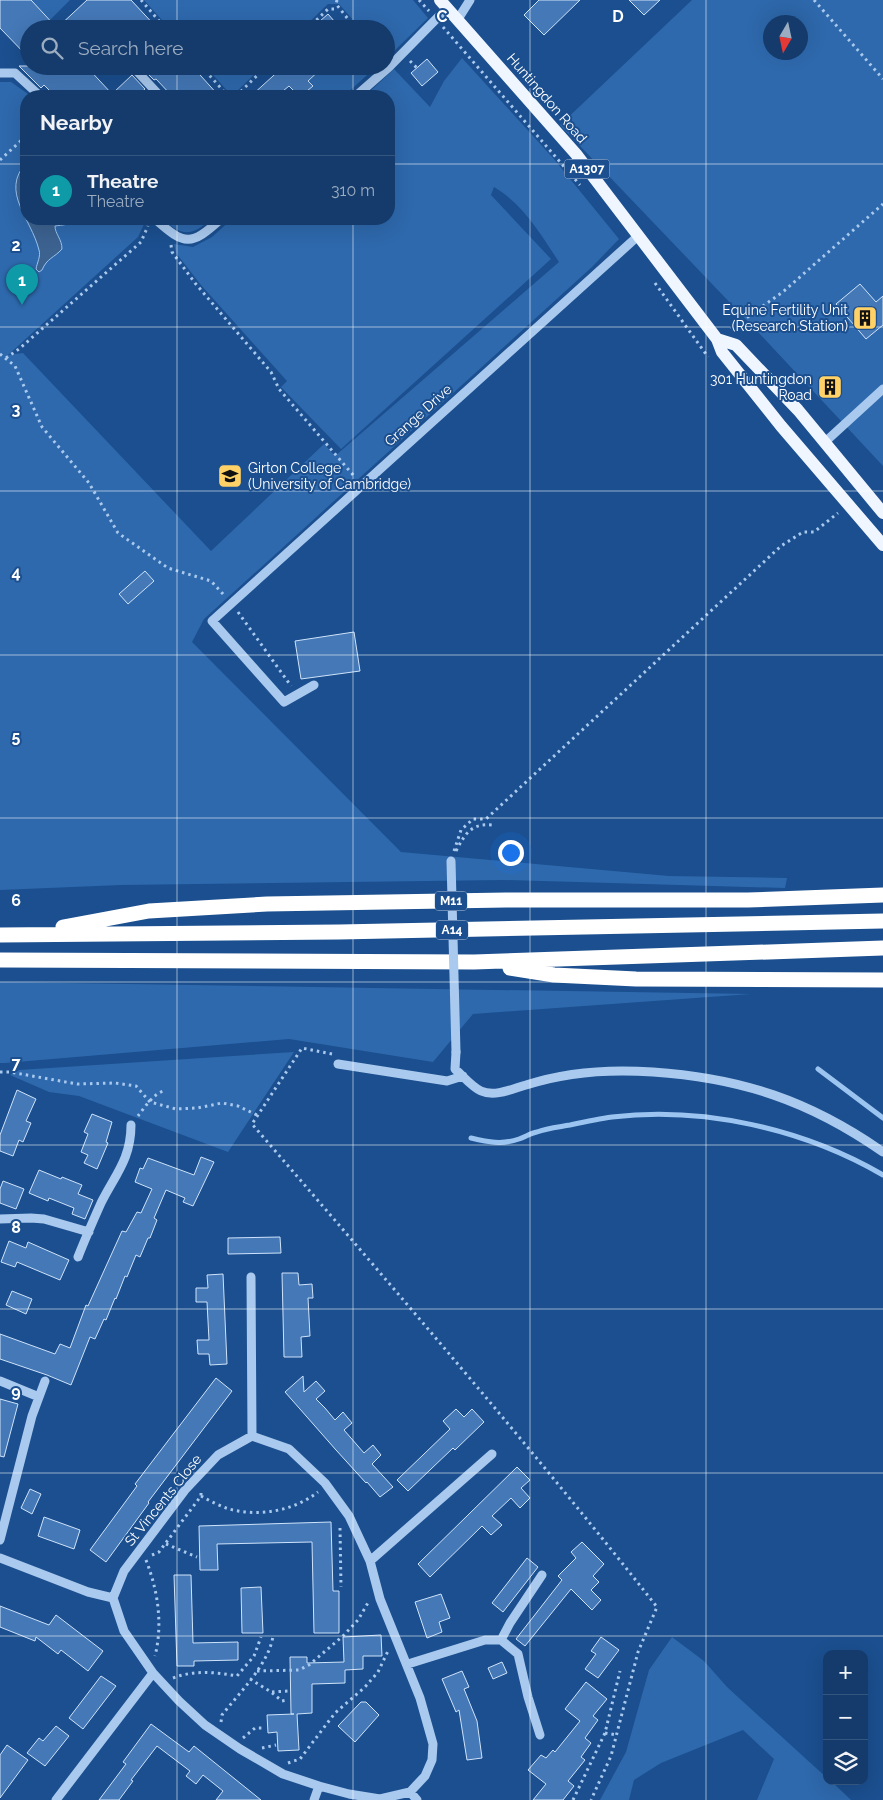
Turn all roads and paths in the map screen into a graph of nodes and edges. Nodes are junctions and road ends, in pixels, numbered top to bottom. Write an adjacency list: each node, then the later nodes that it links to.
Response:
1 (141, 0): 10 (path)
2 (337, 0): 7 (path)
3 (419, 0): 8 (path)
4 (470, 0): 9 (street)
5 (814, 0): 19 (path)
6 (444, 4): 8 (street); 9 (main road, Huntingdon Road / A1307)
7 (338, 9): 11 (path); 12 (path)
8 (436, 19): 13 (street); 27 (path)
9 (458, 19): 33 (main road, Huntingdon Road / A1307)
10 (158, 20)
11 (316, 20)
12 (348, 20)
13 (395, 61)
14 (0, 73): 20 (street)
15 (140, 75): 21 (street)
16 (208, 75): 22 (path)
17 (258, 75): 23 (path)
18 (380, 75): 24 (street)
19 (883, 79)
20 (33, 90)
21 (154, 90)
22 (222, 90)
23 (242, 90)
24 (363, 90)
25 (20, 142): 26 (path)
26 (0, 160)
27 (585, 191)
28 (883, 204): 35 (path)
29 (150, 225): 37 (path)
30 (161, 225): 32 (street)
31 (215, 225): 32 (street)
32 (169, 231): 42 (path)
33 (638, 236): 35 (main road, Huntingdon Road / A1307); 42 (street, Grange Drive)
34 (650, 276): 38 (path)
35 (717, 339): 40 (main road, Huntingdon Road / A1307); 41 (main road, Huntingdon Road / A1307)
36 (0, 354): 37 (path)
37 (6, 358): 46 (path)
38 (711, 361)
39 (883, 389): 40 (street)
40 (825, 442): 41 (main road); 44 (main road, Huntingdon Road / A1307)
41 (808, 458): 43 (main road, Huntingdon Road / A1307)
42 (361, 484): 46 (street, Grange Drive)
43 (847, 502): 45 (main road, Huntingdon Road / A1307); 50 (path)
44 (883, 512)
45 (883, 545)
46 (231, 603): 48 (path); 48 (street, Grange Drive)
47 (314, 685): 48 (street, Grange Drive)
48 (297, 694)
49 (492, 825): 50 (path)
50 (451, 861): 61 (street, bridge)
51 (883, 895): 54 (highway, M11)
52 (883, 921): 54 (highway, A14)
53 (0, 935): 54 (highway, A14)
54 (22, 935)
55 (883, 948): 57 (highway)
56 (0, 960): 57 (highway)
57 (474, 962): 58 (highway)
58 (883, 980)
59 (338, 1060): 61 (street); 64 (path)
60 (0, 1072): 63 (path)
61 (464, 1076): 66 (street)
62 (164, 1091): 63 (path)
63 (150, 1102): 64 (path); 65 (path)
64 (257, 1115): 109 (path)
65 (131, 1125): 68 (street)
66 (883, 1152)
67 (0, 1219): 68 (street)
68 (88, 1232): 69 (street)
69 (78, 1257)
70 (251, 1277): 74 (street)
71 (0, 1381): 73 (street)
72 (45, 1381): 73 (street)
73 (39, 1397): 80 (street)
74 (252, 1436): 85 (street); 89 (street, St Vincents Close)
75 (492, 1454): 85 (street)
76 (315, 1485): 78 (path)
77 (201, 1487): 78 (path)
78 (201, 1496): 81 (path)
79 (340, 1518): 88 (path)
80 (0, 1540)
81 (166, 1544): 82 (path); 84 (path)
82 (197, 1557)
83 (0, 1558): 89 (street)
84 (146, 1559): 86 (path); 95 (path)
85 (370, 1561): 96 (street)
86 (140, 1567)
87 (542, 1574): 93 (street)
88 (341, 1587)
89 (113, 1598): 99 (street)
90 (374, 1606): 97 (path)
91 (273, 1636): 97 (path)
92 (261, 1637): 101 (path)
93 (501, 1640): 96 (street); 108 (street)
94 (385, 1643): 111 (path)
95 (149, 1653)
96 (408, 1664): 113 (street)
97 (256, 1671): 100 (path)
98 (620, 1671): 107 (path)
99 (153, 1673): 112 (street); 114 (street)
100 (250, 1679): 103 (path); 106 (path)
101 (170, 1680)
102 (288, 1691): 103 (path)
103 (272, 1692): 104 (path)
104 (288, 1700)
105 (264, 1728): 110 (path)
106 (222, 1729)
107 (605, 1732): 109 (path); 117 (path)
108 (540, 1735)
109 (616, 1735): 118 (path)
110 (238, 1742)
111 (286, 1763)
112 (318, 1786): 113 (street); 115 (street)
113 (410, 1792): 116 (street)
114 (56, 1800)
115 (314, 1800)
116 (417, 1800)
117 (572, 1800)
118 (591, 1800)

